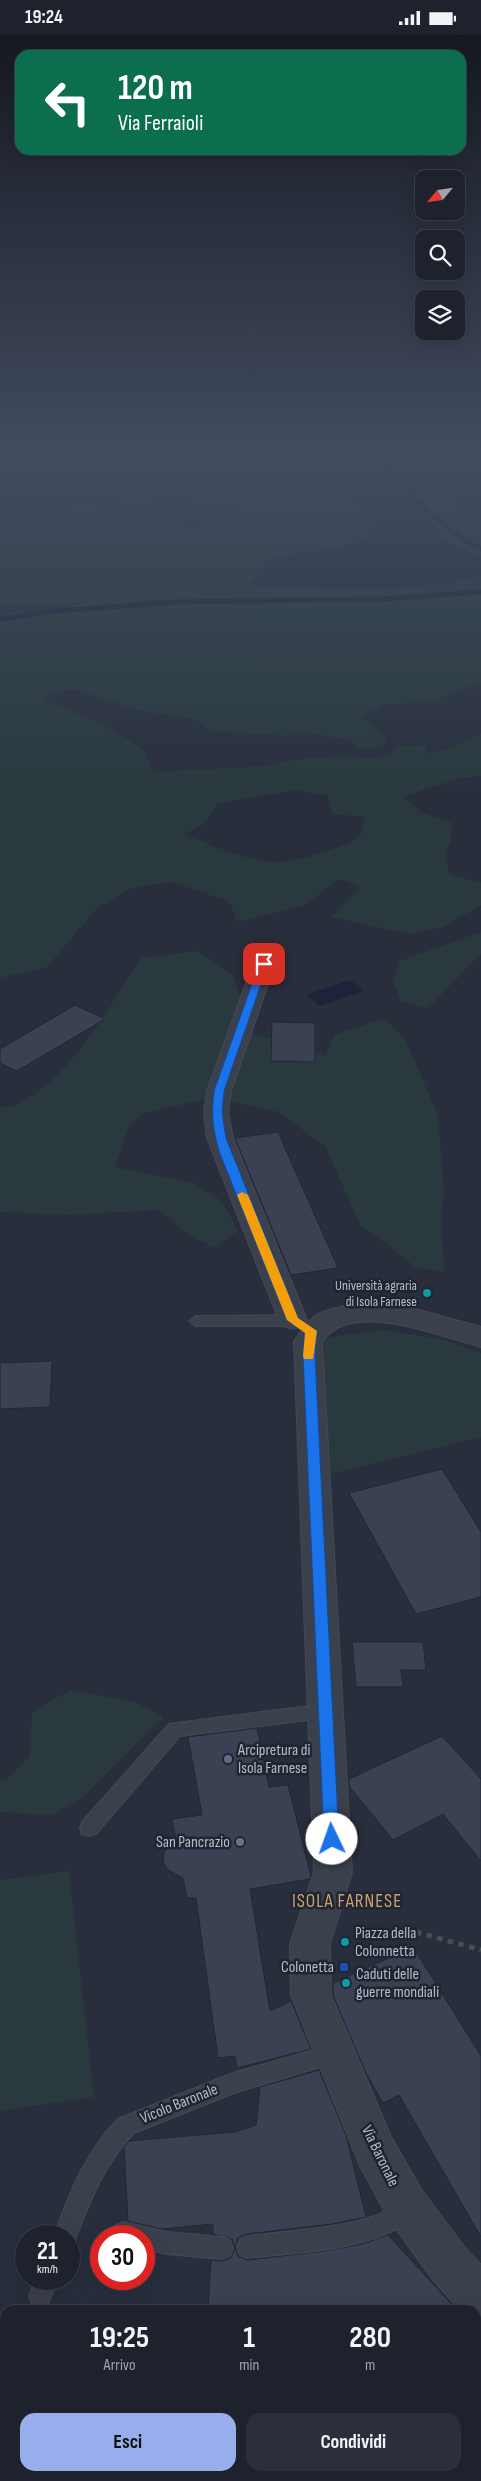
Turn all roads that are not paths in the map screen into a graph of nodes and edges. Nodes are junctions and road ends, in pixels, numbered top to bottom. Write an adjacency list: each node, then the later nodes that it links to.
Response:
1 (264, 964): 3 (street)
2 (196, 1321): 3 (lane)
3 (302, 1326): 4 (street); 5 (street)
4 (481, 1338)
5 (325, 1711): 6 (lane); 7 (street, Via Baronale)
6 (89, 1827)
7 (335, 2054): 8 (street, Via Baronale); 9 (lane, Vicolo Baronale)
8 (405, 2205): 11 (lane); 13 (street, Via Baronale)
9 (74, 2224)
10 (155, 2240): 12 (lane)
11 (248, 2247)
12 (222, 2248)
13 (481, 2299)

